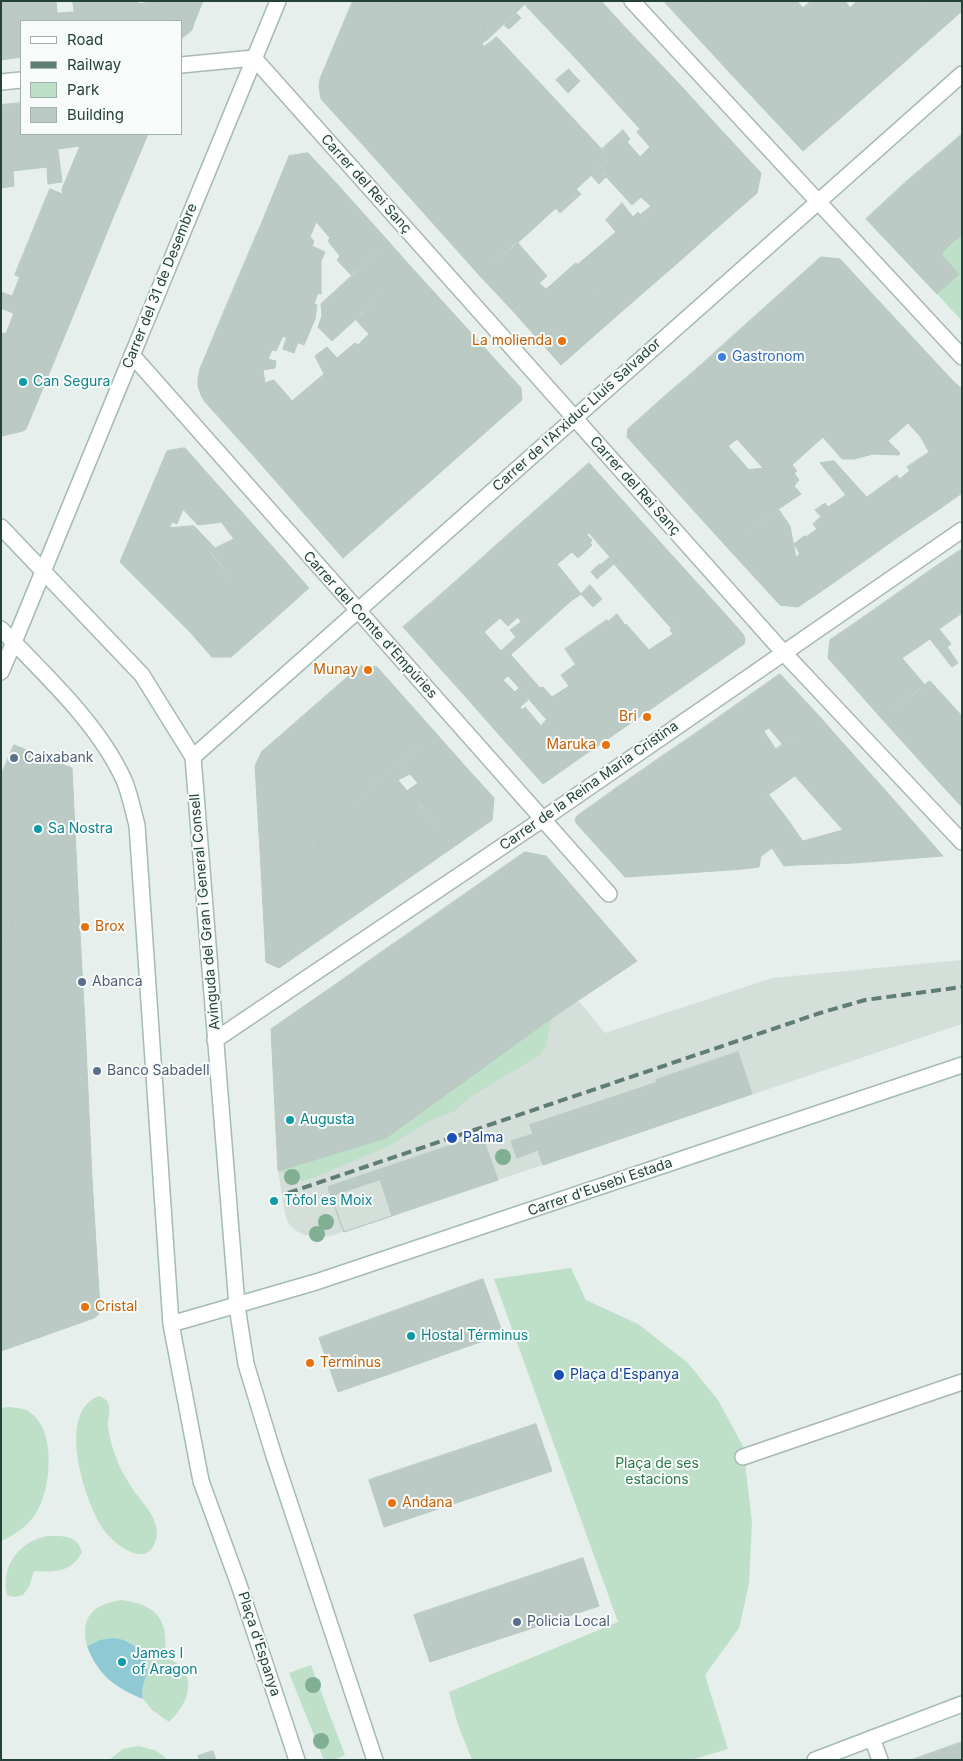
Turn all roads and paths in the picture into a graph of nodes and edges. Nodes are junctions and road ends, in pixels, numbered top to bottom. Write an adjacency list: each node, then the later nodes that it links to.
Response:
1 (278, 1): 3 (street, Carrer del 31 de Desembre)
2 (632, 1): 8 (street)
3 (254, 58): 4 (street); 9 (street, Carrer del 31 de Desembre); 11 (street, Carrer del Rei Sanç)
4 (182, 65)
5 (962, 74): 8 (street, Carrer de l'Arxiduc Lluís Salvador)
6 (20, 80): 7 (street)
7 (1, 82)
8 (818, 202): 10 (street); 11 (street, Carrer de l'Arxiduc Lluís Salvador)
9 (132, 355): 14 (street, Carrer del 31 de Desembre); 15 (street, Carrer del Comte d'Empúries)
10 (962, 357)
11 (574, 418): 15 (street, Carrer de l'Arxiduc Lluís Salvador); 18 (street, Carrer del Rei Sanç)
12 (1, 527): 14 (street, Avinguda del Gran i General Consell)
13 (962, 530): 18 (street, Carrer de la Reina Maria Cristina)
14 (44, 572): 17 (street, Carrer del 31 de Desembre); 20 (street, Avinguda del Gran i General Consell)
15 (357, 610): 20 (street, Carrer de l'Arxiduc Lluís Salvador); 21 (street, Carrer del Comte d'Empúries)
16 (1, 629): 17 (street)
17 (14, 642): 19 (street, Carrer del 31 de Desembre); 27 (street)
18 (783, 652): 21 (street, Carrer de la Reina Maria Cristina); 22 (street, Carrer del Rei Sanç)
19 (1, 672)
20 (193, 757): 24 (street, Avinguda del Gran i General Consell)
21 (543, 819): 23 (street, Carrer del Comte d'Empúries); 24 (street, Carrer de la Reina Maria Cristina)
22 (962, 842)
23 (609, 894)
24 (215, 1040): 26 (street, Avinguda del Gran i General Consell)
25 (962, 1065): 26 (street, Carrer d'Eusebi Estada)
26 (237, 1306): 27 (street, Carrer d'Eusebi Estada); 33 (street)
27 (171, 1324): 32 (street, Plaça d'Espanya)
28 (962, 1382): 29 (street)
29 (744, 1457)
30 (962, 1704): 31 (street)
31 (872, 1738): 34 (street); 35 (street)
32 (297, 1760)
33 (375, 1760)
34 (815, 1760)
35 (880, 1760)

